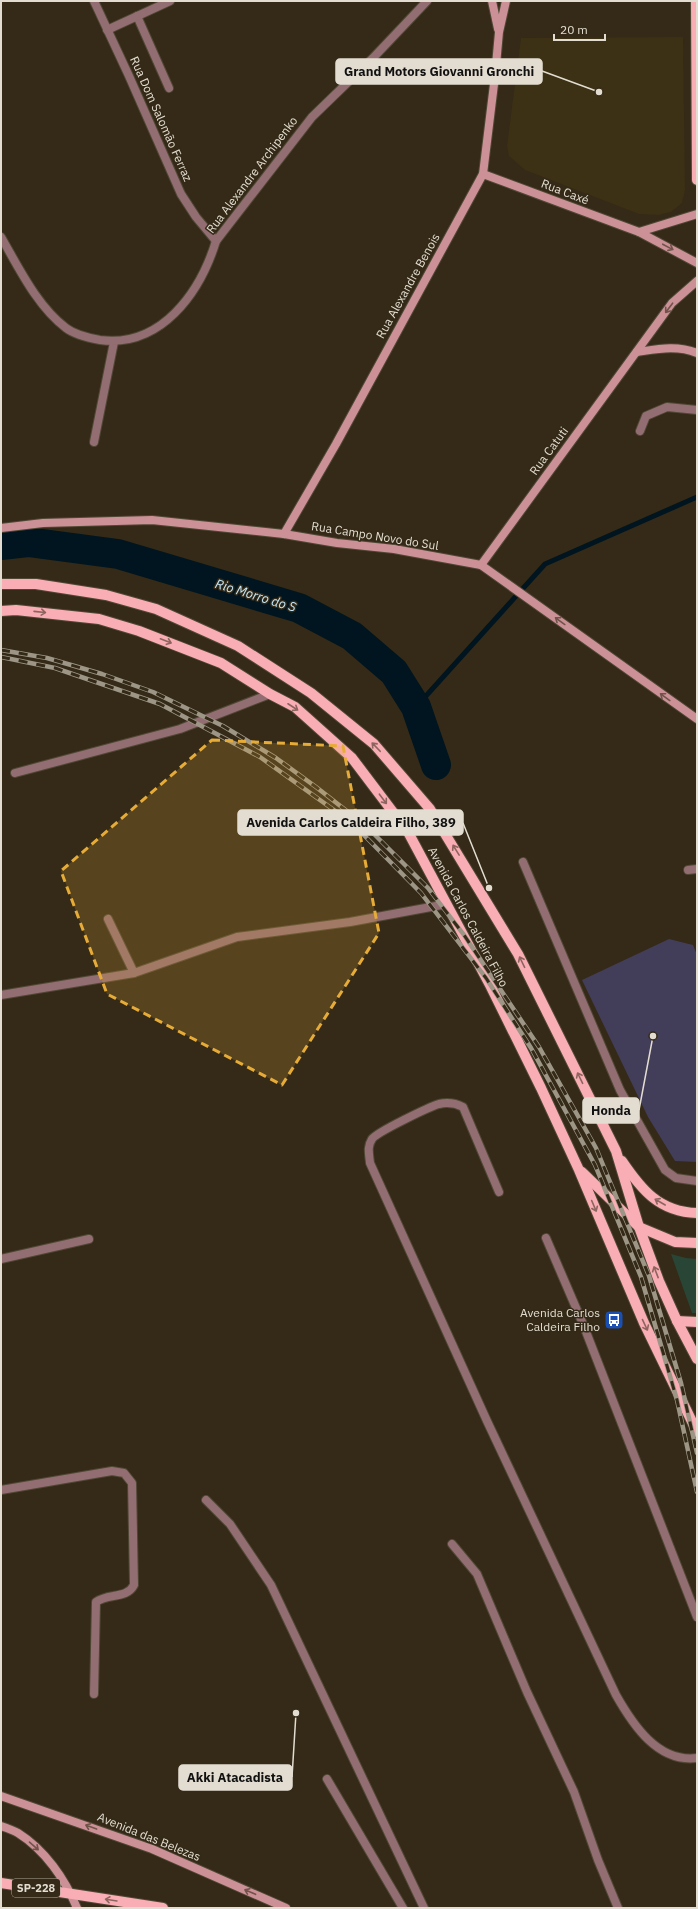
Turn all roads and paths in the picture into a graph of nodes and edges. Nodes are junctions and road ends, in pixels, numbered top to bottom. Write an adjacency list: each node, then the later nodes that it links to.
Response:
1 (94, 1): 8 (street, Rua Dom Salomão Ferraz)
2 (170, 1): 7 (street)
3 (427, 1): 16 (street, Rua Alexandre Archipenko)
4 (492, 1): 9 (street, Rua Alexandre Benois)
5 (506, 1): 9 (street, Rua Alexandre Benois)
6 (696, 1): 12 (main road)
7 (137, 16): 8 (street); 10 (street)
8 (107, 30): 16 (street, Rua Dom Salomão Ferraz)
9 (498, 32): 11 (street, Rua Alexandre Benois)
10 (169, 88)
11 (483, 174): 14 (street, Rua Caxé); 26 (street, Rua Alexandre Benois)
12 (697, 180)
13 (697, 214): 14 (street)
14 (640, 232): 17 (street, Rua Caxé, one-way to 17)
15 (1, 237): 19 (street, Rua Alexandre Archipenko)
16 (216, 241): 19 (street, Rua Alexandre Archipenko)
17 (697, 262)
18 (697, 281): 20 (street, Rua Catuti, one-way to 20)
19 (114, 342): 24 (street)
20 (637, 352): 21 (street); 27 (street, Rua Catuti)
21 (697, 353)
22 (697, 410): 23 (street)
23 (640, 431)
24 (94, 442)
25 (1, 528): 26 (street, Rua Campo Novo do Sul)
26 (284, 534): 27 (street, Rua Campo Novo do Sul)
27 (481, 565): 31 (street, Rua Campo Novo do Sul, one-way to 27)
28 (1, 584): 40 (main road, Avenida Carlos Caldeira Filho, one-way to 28)
29 (1, 611): 30 (main road, Avenida Carlos Caldeira Filho, one-way to 30)
30 (270, 694): 32 (street); 36 (main road, Avenida Carlos Caldeira Filho, one-way to 36)
31 (697, 719)
32 (15, 774)
33 (523, 862): 42 (street)
34 (697, 869): 35 (street)
35 (688, 870)
36 (448, 904): 38 (street); 41 (main road, Avenida Carlos Caldeira Filho)
37 (108, 919): 38 (street)
38 (134, 973): 39 (street)
39 (1, 995)
40 (616, 1151): 44 (main road, one-way to 40); 45 (main road, Avenida Carlos Caldeira Filho)
41 (579, 1170): 45 (main road); 53 (main road, Avenida Carlos Caldeira Filho, one-way to 53)
42 (697, 1181)
43 (499, 1192): 59 (street)
44 (697, 1213)
45 (639, 1227): 48 (main road); 50 (main road, Avenida Carlos Caldeira Filho, one-way to 45)
46 (546, 1238): 57 (street)
47 (89, 1240): 49 (street)
48 (697, 1243)
49 (1, 1259)
50 (677, 1321): 51 (main road); 52 (main road, Avenida Carlos Caldeira Filho)
51 (697, 1322)
52 (697, 1359)
53 (697, 1432)
54 (1, 1490): 58 (street)
55 (206, 1500): 69 (street)
56 (452, 1544): 70 (street)
57 (697, 1617)
58 (94, 1694)
59 (697, 1758)
60 (327, 1779): 68 (street)
61 (1, 1796): 67 (street, Avenida das Belezas, one-way to 61)
62 (1, 1826): 64 (street, one-way to 64)
63 (1, 1883): 64 (main road, SP-228)
64 (70, 1893): 65 (street); 66 (main road, SP-228, one-way to 64)
65 (77, 1908)
66 (163, 1908)
67 (286, 1908)
68 (403, 1908)
69 (424, 1908)
70 (618, 1908)

